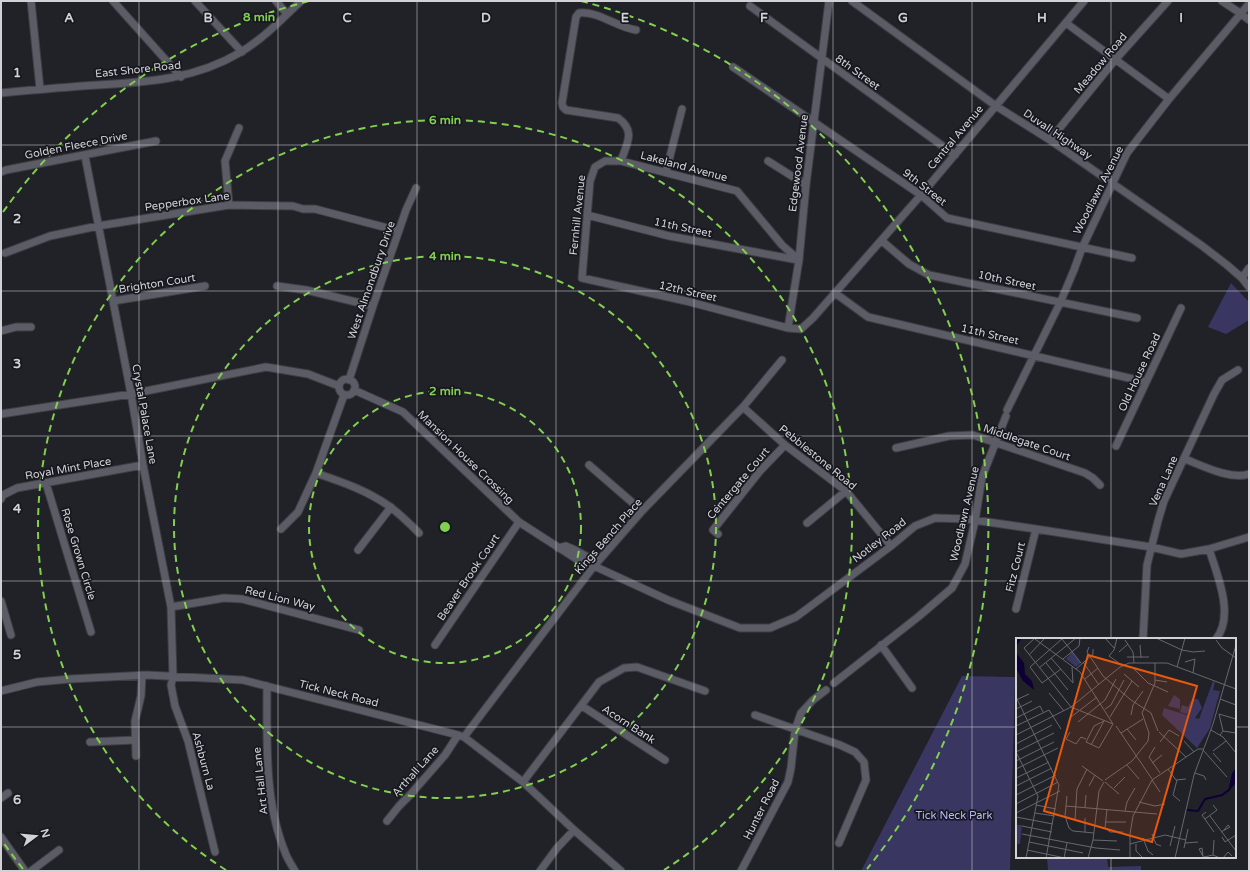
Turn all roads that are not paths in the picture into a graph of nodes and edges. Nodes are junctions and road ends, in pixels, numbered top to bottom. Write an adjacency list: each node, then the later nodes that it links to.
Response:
1 (32, 1): 23 (street)
2 (113, 1): 22 (street)
3 (195, 1): 18 (street)
4 (276, 1): 14 (street)
5 (301, 1): 14 (street, East Shore Road)
6 (829, 1): 19 (street, Edgewood Avenue)
7 (852, 1): 26 (street, Duvall Highway)
8 (1084, 1): 16 (street, Central Avenue)
9 (1168, 1): 20 (street, Meadow Road)
10 (1222, 1): 13 (street)
11 (1249, 4): 13 (street, Woodlawn Avenue)
12 (750, 6): 19 (street, 8th Street)
13 (1240, 13): 15 (street); 25 (street, Woodlawn Avenue)
14 (287, 14): 18 (street, East Shore Road)
15 (1249, 20)
16 (1066, 23): 20 (street); 26 (street, Central Avenue)
17 (636, 30): 35 (street)
18 (242, 52): 22 (street, East Shore Road)
19 (822, 59): 28 (street, Edgewood Avenue); 32 (street, 8th Street)
20 (1115, 60): 25 (street); 30 (street, Meadow Road)
21 (733, 67): 28 (street, 9th Street)
22 (181, 77): 23 (street, East Shore Road)
23 (40, 89): 24 (street, East Shore Road)
24 (1, 93)
25 (1169, 99): 39 (street, Woodlawn Avenue)
26 (996, 106): 30 (street, Duvall Highway); 32 (street, Central Avenue)
27 (682, 109): 38 (street)
28 (813, 122): 40 (street, Edgewood Avenue); 42 (street, 9th Street)
29 (239, 128): 43 (street)
30 (1050, 140): 39 (street, Duvall Highway)
31 (156, 141): 33 (street, Golden Fleece Drive)
32 (955, 155): 42 (street, Central Avenue)
33 (85, 156): 37 (street, Golden Fleece Drive); 45 (street, Crystal Palace Lane)
34 (605, 161): 35 (street, Lakeland Avenue); 44 (street, Fernhill Avenue)
35 (621, 161): 38 (street, Lakeland Avenue)
36 (768, 161): 40 (street)
37 (1, 172)
38 (666, 172): 51 (street, Lakeland Avenue)
39 (1111, 184): 48 (street, Woodlawn Avenue); 54 (street, Duvall Highway)
40 (806, 185): 51 (street, Edgewood Avenue)
41 (416, 188): 46 (street, West Almondbury Drive)
42 (921, 195): 47 (street, Central Avenue); 48 (street, 9th Street)
43 (229, 205): 45 (street, Pepperbox Lane); 46 (street, Pepperbox Lane)
44 (587, 215): 51 (street, 11th Street); 53 (street, Fernhill Avenue)
45 (98, 226): 49 (street, Pepperbox Lane); 59 (street, Crystal Palace Lane)
46 (399, 231): 61 (street, West Almondbury Drive)
47 (882, 241): 58 (street, Central Avenue); 60 (street, 10th Street)
48 (1082, 248): 50 (street, 9th Street); 60 (street, Woodlawn Avenue)
49 (5, 253)
50 (1132, 258)
51 (798, 260): 65 (street, Edgewood Avenue)
52 (1249, 268): 54 (street)
53 (582, 278): 65 (street, 12th Street)
54 (1242, 278): 57 (street, Duvall Highway)
55 (204, 286): 59 (street, Brighton Court)
56 (276, 286): 61 (street)
57 (1249, 287)
58 (835, 293): 65 (street, Central Avenue); 67 (street, 11th Street)
59 (112, 301): 74 (street, Crystal Palace Lane)
60 (1060, 303): 63 (street, 10th Street); 67 (street, Woodlawn Avenue)
61 (373, 306): 70 (street, West Almondbury Drive)
62 (1181, 308): 71 (street, Old House Road)
63 (1137, 318)
64 (31, 327): 66 (street)
65 (788, 328)
66 (1, 331)
67 (1033, 356): 71 (street, 11th Street); 78 (street, Woodlawn Avenue)
68 (782, 360): 76 (street, Kings Bench Place)
69 (1238, 370): 82 (street, Vena Lane)
70 (349, 380): 72 (street); 73 (street)
71 (1146, 382): 80 (street, Old House Road)
72 (339, 386): 74 (street); 75 (street)
73 (354, 390): 75 (street); 94 (street, Mansion House Crossing)
74 (131, 394): 77 (street); 83 (street, Crystal Palace Lane)
75 (344, 395): 85 (street)
76 (743, 407): 79 (street, Pebblestone Road); 92 (street, Kings Bench Place)
77 (1, 414)
78 (995, 443): 81 (street, Middlegate Court); 88 (street, Middlegate Court); 93 (street, Woodlawn Avenue)
79 (785, 445): 89 (street, Pebblestone Road); 99 (street, Centergate Court)
80 (1116, 446)
81 (896, 448)
82 (1185, 459): 86 (street); 102 (street, Vena Lane)
83 (143, 465): 87 (street, Royal Mint Place); 107 (street, Crystal Palace Lane)
84 (589, 465): 92 (street)
85 (316, 473): 91 (street); 96 (street)
86 (1249, 474)
87 (46, 483): 90 (street, Royal Mint Place); 110 (street, Rose Grown Circle)
88 (1100, 485)
89 (846, 491): 95 (street); 101 (street, Pebblestone Road)
90 (1, 499)
91 (391, 507): 98 (street); 104 (street)
92 (642, 511): 105 (street, Kings Bench Place)
93 (975, 521): 97 (street, Notley Road); 101 (street, Notley Road); 115 (street, Woodlawn Avenue)
94 (519, 522): 105 (street, Mansion House Crossing); 114 (street, Beaver Brook Court)
95 (807, 523)
96 (281, 529)
97 (1036, 529): 102 (street, Notley Road); 108 (street, Fitz Court)
98 (419, 533)
99 (718, 534)
100 (1249, 537): 103 (street, Notley Road)
101 (892, 546): 105 (street, Notley Road)
102 (1151, 547): 103 (street, Notley Road); 112 (street, Vena Lane)
103 (1209, 549): 113 (street)
104 (358, 550)
105 (591, 564): 127 (street, Kings Bench Place)
106 (1, 601): 111 (street)
107 (171, 607): 109 (street, Red Lion Way); 117 (street, Crystal Palace Lane)
108 (1016, 609)
109 (359, 630)
110 (91, 632)
111 (11, 635)
112 (1142, 638)
113 (1217, 638)
114 (435, 644)
115 (881, 645): 118 (street, Woodlawn Avenue); 120 (street)
116 (142, 675): 117 (street, Tick Neck Road); 123 (street, Tick Neck Road); 128 (street)
117 (173, 677): 119 (street, Tick Neck Road); 140 (street, Ashburn La)
118 (834, 683)
119 (267, 686): 127 (street, Tick Neck Road); 143 (street, Art Hall Lane)
120 (912, 688)
121 (826, 690): 126 (street)
122 (705, 691): 124 (street)
123 (1, 692)
124 (582, 706): 131 (street, Acorn Bank); 132 (street)
125 (755, 715): 126 (street)
126 (795, 730): 138 (street); 146 (street, Hunter Road)
127 (461, 736): 132 (street, Tick Neck Road); 135 (street, Arthall Lane)
128 (135, 740): 129 (street); 130 (street)
129 (90, 742)
130 (136, 756)
131 (665, 760)
132 (523, 782): 136 (street, Tick Neck Road)
133 (8, 793): 134 (street)
134 (1, 798)
135 (387, 821)
136 (574, 830): 144 (street); 145 (street, Tick Neck Road)
137 (1, 837): 141 (street)
138 (839, 843)
139 (59, 850): 142 (street)
140 (215, 852)
141 (25, 871)
142 (31, 871)
143 (295, 871)
144 (540, 871)
145 (622, 871)
146 (741, 871)

